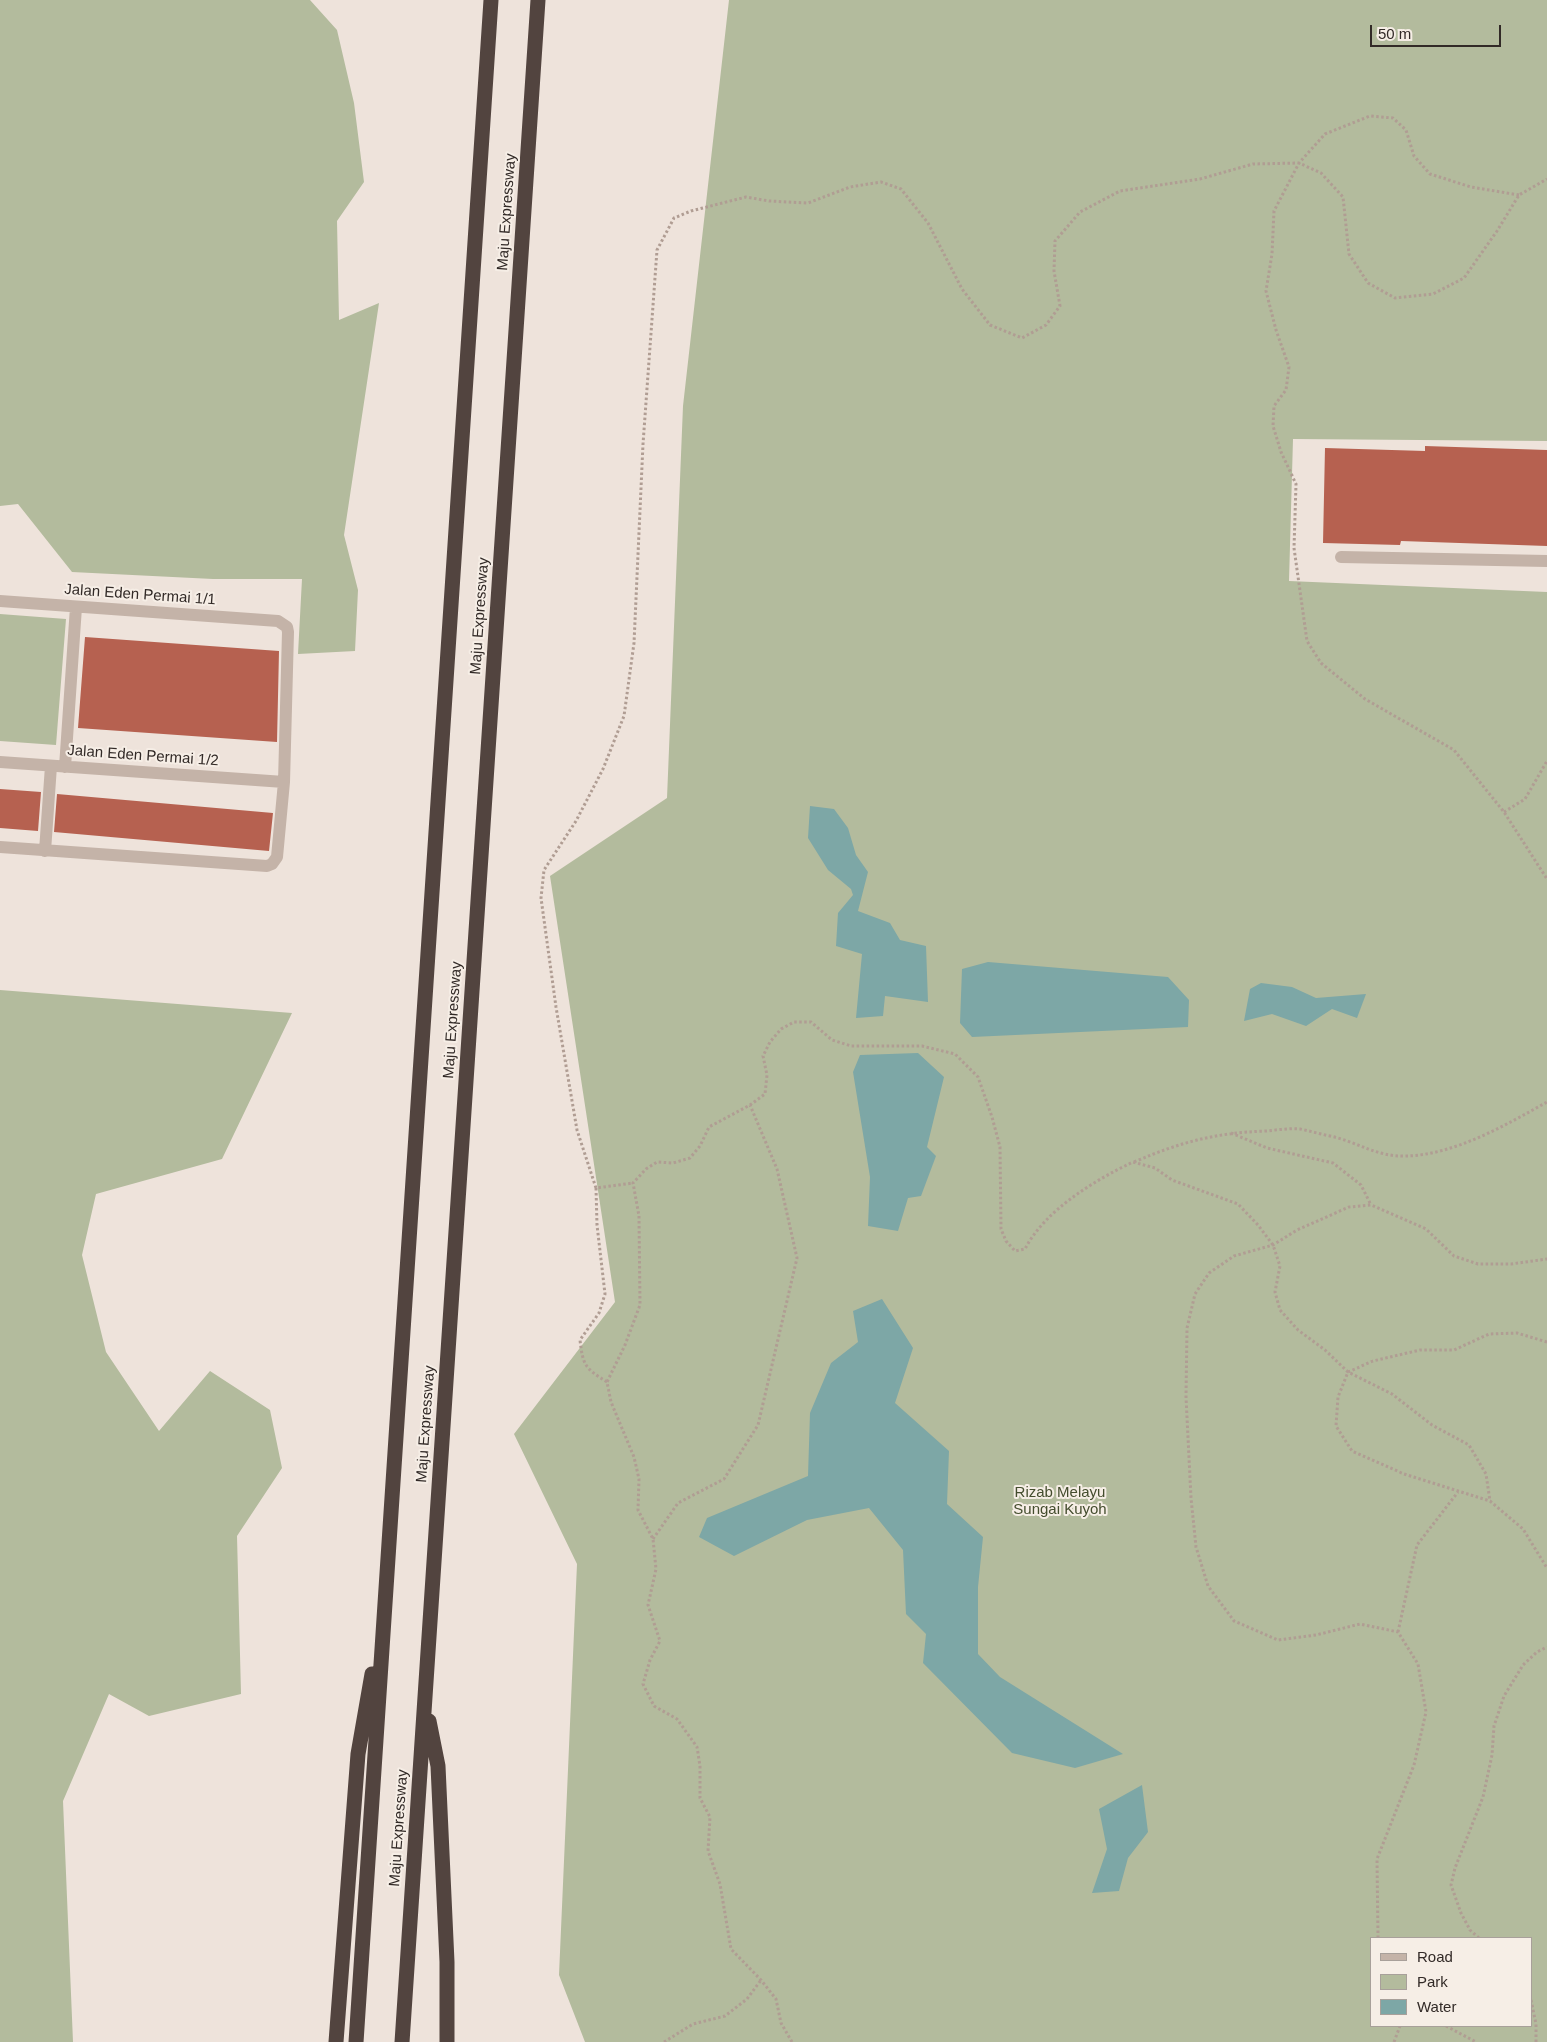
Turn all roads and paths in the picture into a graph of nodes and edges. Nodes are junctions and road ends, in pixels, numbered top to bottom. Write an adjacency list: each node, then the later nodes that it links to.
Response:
1 (491, 0): 35 (highway, Maju Expressway)
2 (538, 0): 38 (highway, Maju Expressway)
3 (1299, 163): 5 (path); 5 (path); 15 (path); 24 (path)
4 (1547, 179): 5 (path)
5 (1519, 195)
6 (1341, 557): 7 (street)
7 (1547, 561)
8 (0, 601): 9 (street, Jalan Eden Permai 1/1)
9 (76, 607): 13 (street); 14 (street, Jalan Eden Permai 1/1)
10 (1547, 761): 15 (path)
11 (0, 762): 12 (street, Jalan Eden Permai 1/2)
12 (51, 766): 13 (street, Jalan Eden Permai 1/2); 17 (street)
13 (65, 767): 14 (street, Jalan Eden Permai 1/2)
14 (284, 782): 17 (street)
15 (1504, 812): 18 (path)
16 (0, 847): 17 (street)
17 (45, 851)
18 (1547, 879)
19 (1547, 1102): 21 (path)
20 (750, 1105): 22 (path); 23 (path); 33 (path)
21 (1230, 1132): 22 (path); 25 (path)
22 (1133, 1162): 26 (path)
23 (633, 1183): 24 (path); 30 (path)
24 (596, 1188): 30 (path)
25 (1371, 1205): 26 (path); 27 (path)
26 (1273, 1245): 29 (path); 36 (path)
27 (1547, 1259)
28 (1547, 1342): 29 (path)
29 (1348, 1372): 31 (path); 32 (path)
30 (607, 1382): 33 (path)
31 (1458, 1492): 32 (path); 36 (path)
32 (1490, 1501): 34 (path)
33 (653, 1539): 41 (path)
34 (1547, 1568)
35 (385, 1598): 45 (highway); 46 (highway, Maju Expressway)
36 (1398, 1632): 39 (path)
37 (1547, 1647): 40 (path)
38 (425, 1703): 47 (highway, Maju Expressway); 48 (highway)
39 (1378, 1937)
40 (1478, 1937)
41 (761, 1980): 49 (path); 50 (path)
42 (1532, 2005): 53 (path)
43 (1400, 2027): 51 (path)
44 (1448, 2027): 52 (path)
45 (336, 2042)
46 (356, 2042)
47 (402, 2042)
48 (447, 2042)
49 (664, 2042)
50 (792, 2042)
51 (1394, 2042)
52 (1476, 2042)
53 (1536, 2042)

